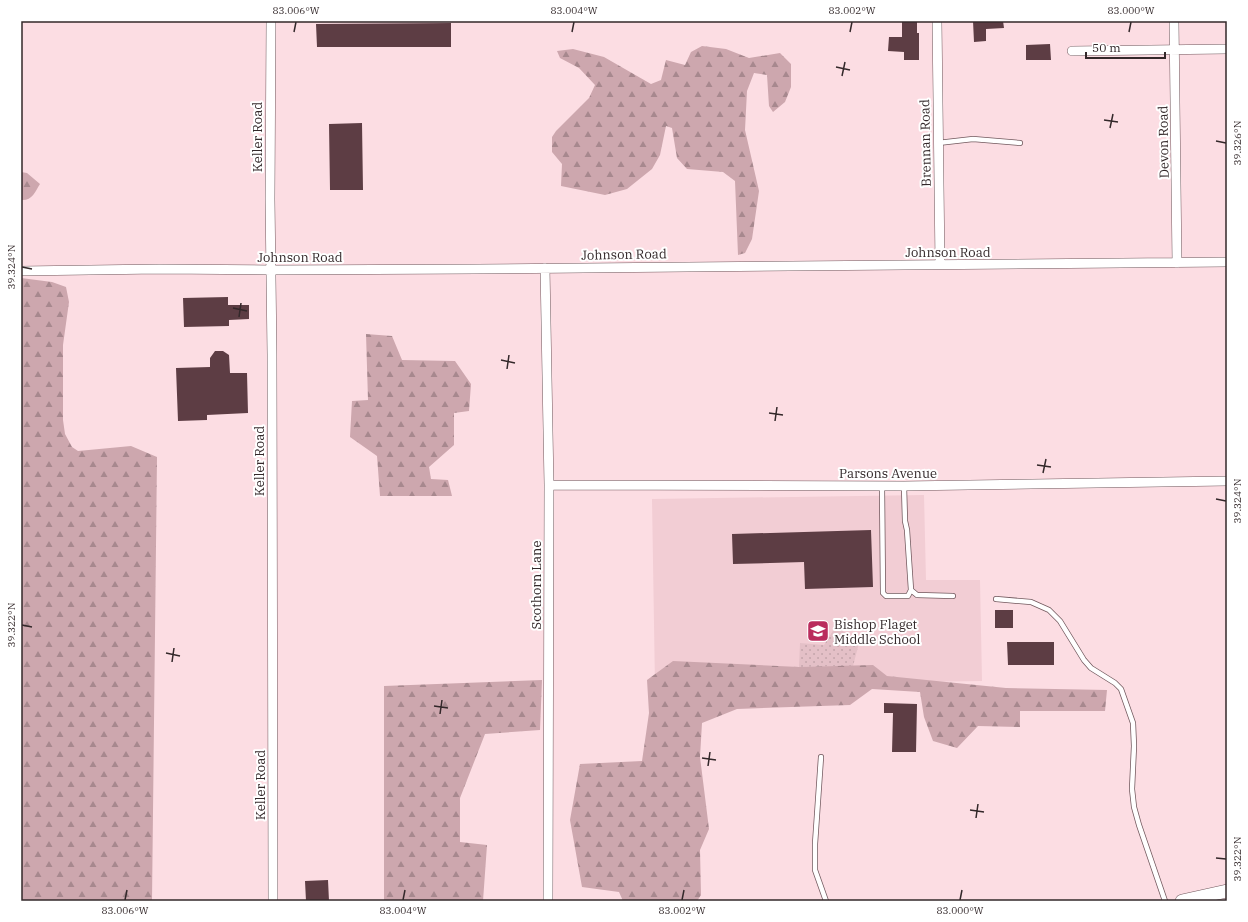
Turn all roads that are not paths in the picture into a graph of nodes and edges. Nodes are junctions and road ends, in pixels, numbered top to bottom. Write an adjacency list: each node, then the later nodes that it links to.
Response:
1 (271, 21): 13 (street, Keller Road)
2 (937, 21): 7 (street, Brennan Road)
3 (1174, 21): 4 (street, Devon Road)
4 (1174, 49): 5 (street); 6 (street); 10 (street, Devon Road)
5 (1227, 49)
6 (1072, 51)
7 (938, 143): 8 (lane); 11 (street, Brennan Road)
8 (1020, 143)
9 (1227, 262): 10 (street, Johnson Road)
10 (1177, 263): 11 (street, Johnson Road)
11 (940, 264): 12 (street, Johnson Road)
12 (544, 268): 13 (street, Johnson Road); 16 (street, Scothorn Lane)
13 (271, 270): 14 (street, Johnson Road); 24 (street, Keller Road)
14 (21, 271)
15 (1227, 481): 18 (street, Parsons Avenue)
16 (549, 485): 17 (street, Parsons Avenue); 25 (street, Scothorn Lane)
17 (882, 486): 18 (street, Parsons Avenue); 19 (lane)
18 (904, 486): 19 (lane)
19 (911, 590): 20 (lane)
20 (953, 596)
21 (996, 599): 27 (lane)
22 (821, 757): 26 (lane)
23 (1227, 891): 28 (street)
24 (273, 901)
25 (548, 901)
26 (826, 901)
27 (1165, 901)
28 (1182, 901)

